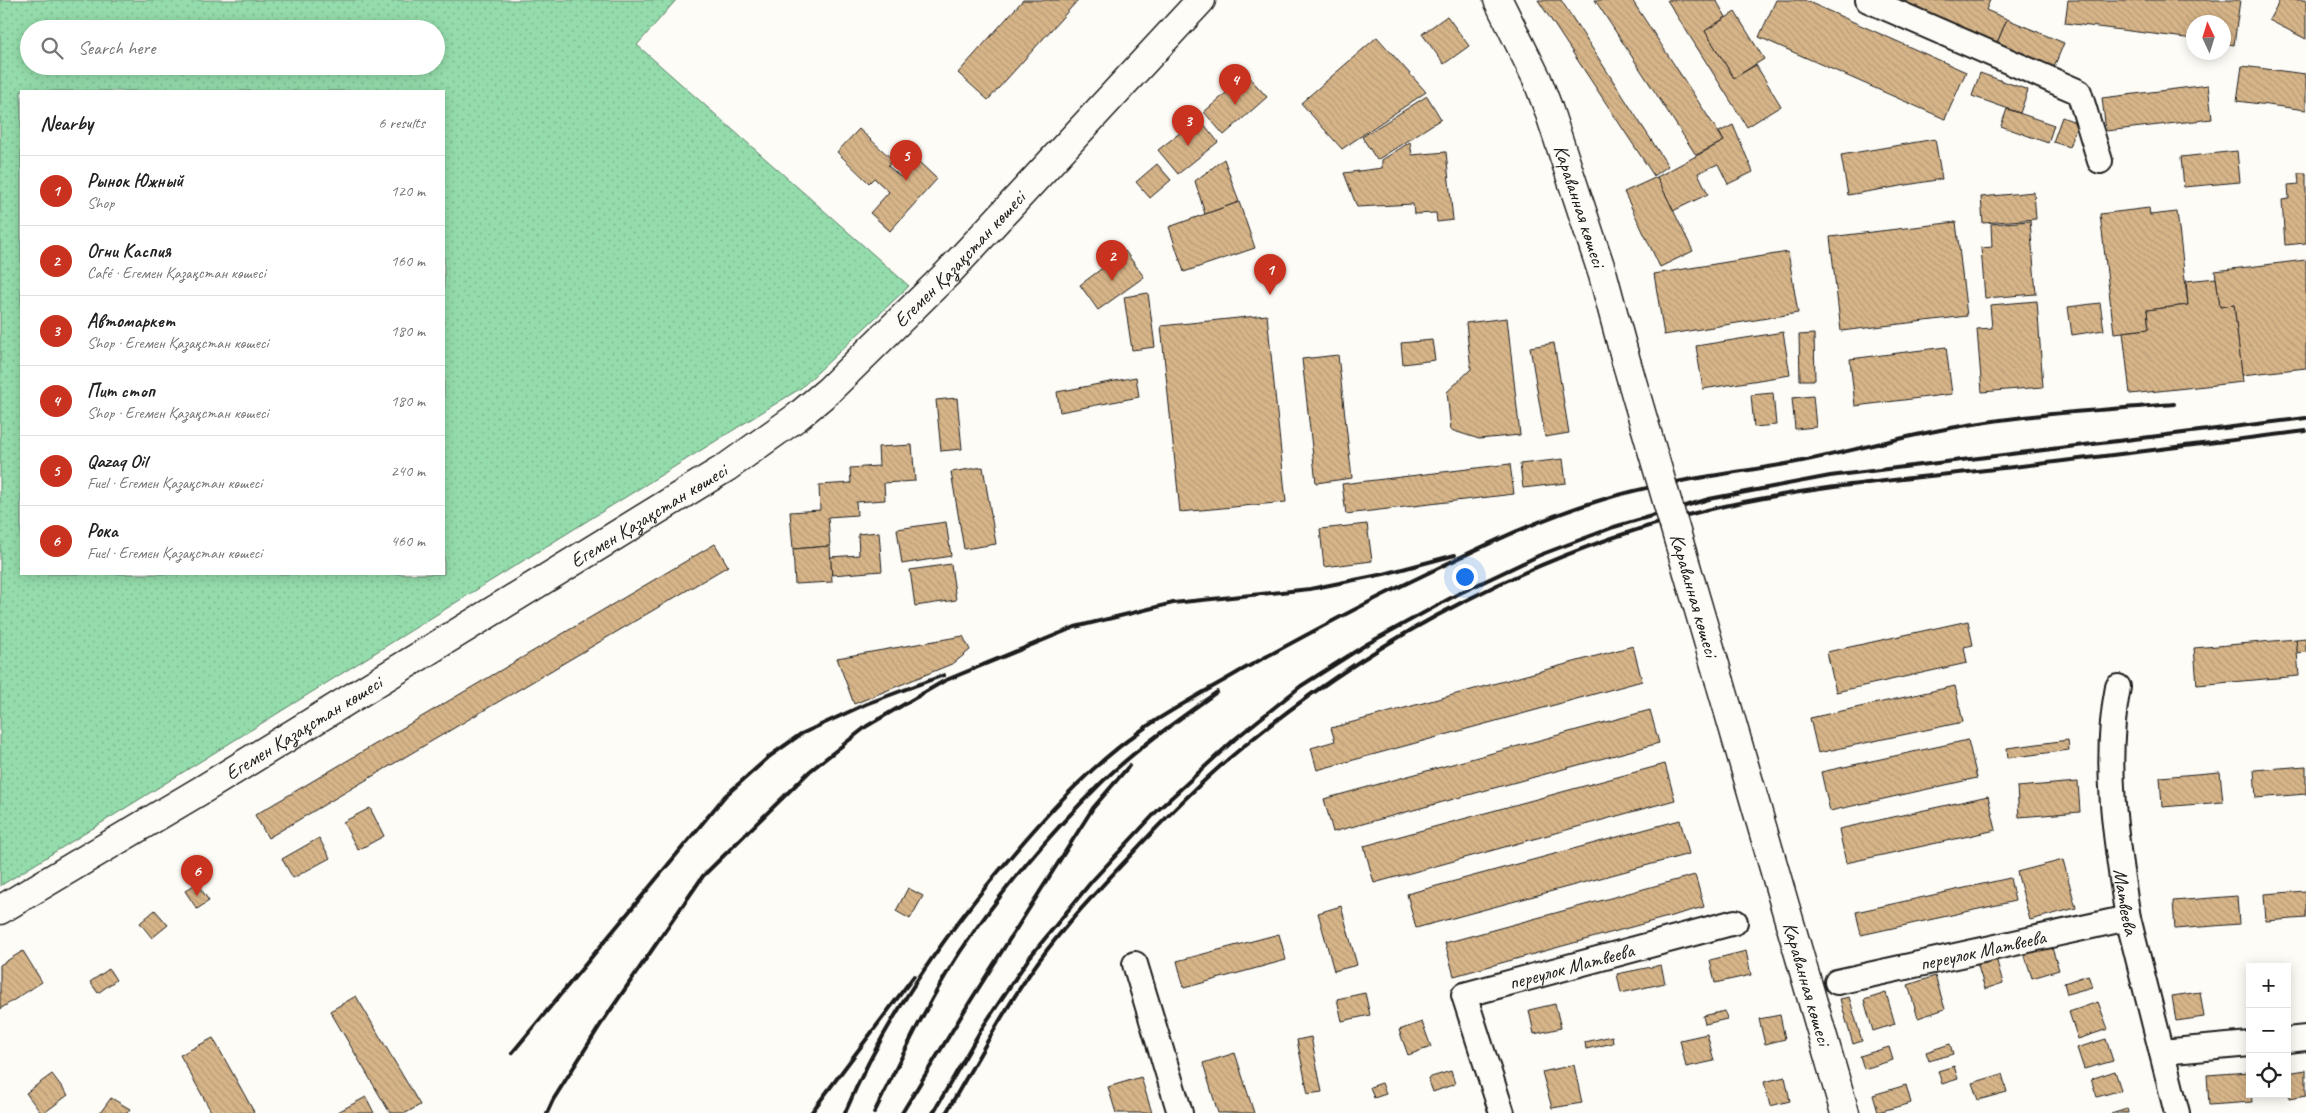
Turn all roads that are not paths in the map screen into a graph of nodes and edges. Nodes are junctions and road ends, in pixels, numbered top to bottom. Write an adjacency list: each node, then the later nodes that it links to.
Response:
1 (1478, 0): 5 (main road, Караванная көшесі)
2 (1498, 0): 5 (main road, Караванная көшесі)
3 (1868, 0): 6 (street)
4 (1199, 1): 8 (main road, Егемен Қазақстан көшесі)
5 (1537, 79): 19 (main road, Караванная көшесі, bridge)
6 (2100, 161)
7 (2118, 687): 9 (street, Матвеева)
8 (0, 910)
9 (2128, 918): 12 (street, переулок Матвеева); 16 (street, Матвеева)
10 (1735, 922): 18 (street, переулок Матвеева)
11 (1135, 964): 17 (street)
12 (1837, 982)
13 (2306, 1038): 14 (street)
14 (2291, 1040)
15 (2246, 1044): 16 (street)
16 (2162, 1052): 20 (street, Матвеева)
17 (1180, 1113)
18 (1502, 1113)
19 (1846, 1113)
20 (2177, 1113)

